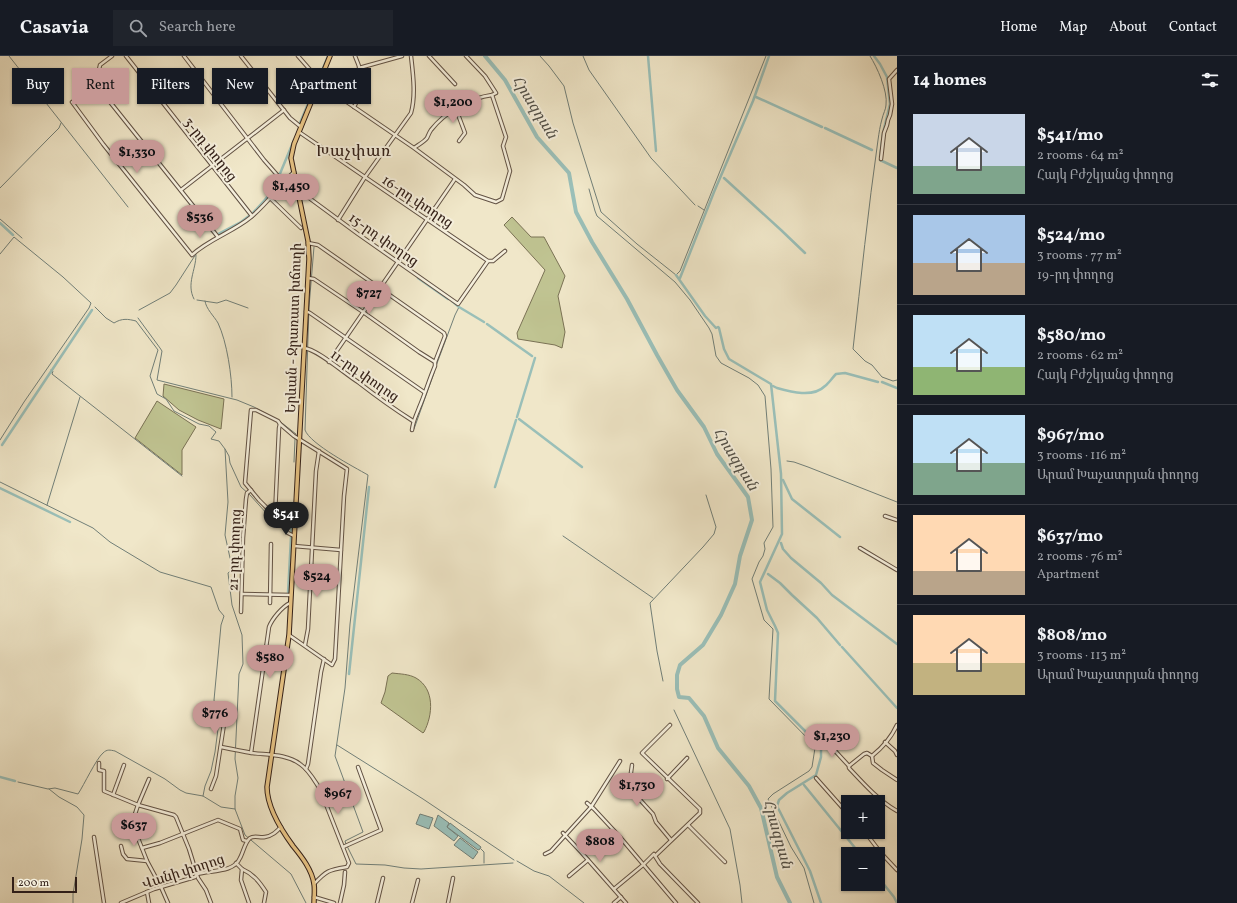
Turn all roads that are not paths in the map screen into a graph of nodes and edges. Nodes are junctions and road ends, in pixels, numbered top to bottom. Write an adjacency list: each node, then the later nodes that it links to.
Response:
1 (112, 56): 37 (street)
2 (126, 56): 32 (street, 3-րդ փողոց)
3 (184, 56): 28 (street)
4 (241, 56): 24 (street)
5 (298, 56): 12 (street)
6 (330, 56): 13 (main road, Երևան - Ջրառատ խճուղի)
7 (354, 56): 14 (street)
8 (402, 56): 14 (street)
9 (411, 56): 27 (street)
10 (429, 56): 16 (street)
11 (466, 56): 17 (street)
12 (308, 68)
13 (325, 68)
14 (359, 68)
15 (897, 70): 31 (street)
16 (455, 84)
17 (492, 95): 23 (street); 35 (street)
18 (73, 104): 44 (street)
19 (311, 104): 25 (main road, Երևան - Ջրառատ խճուղի)
20 (350, 104): 22 (street)
21 (356, 104): 22 (street)
22 (354, 107): 27 (street)
23 (456, 109): 29 (street); 30 (street)
24 (284, 110): 25 (street); 28 (street)
25 (302, 127): 26 (main road, Երևան - Ջրառատ խճուղի)
26 (299, 132): 33 (main road, Երևան - Ջրառատ խճուղի); 34 (street, 16-րդ փողոց)
27 (395, 136): 30 (street); 34 (street)
28 (247, 138): 32 (street); 36 (street)
29 (459, 141)
30 (414, 148): 35 (street)
31 (881, 159)
32 (212, 166): 37 (street); 40 (street, 3-րդ փողոց)
33 (294, 172): 36 (street); 38 (main road, Երևան - Ջրառատ խճուղի)
34 (365, 177): 41 (street); 42 (street, 16-րդ փողոց)
35 (455, 179): 42 (street)
36 (286, 180): 39 (street)
37 (181, 190): 44 (street)
38 (298, 191): 41 (street, 15-րդ փողոց); 45 (main road, Երևան - Ջրառատ խճուղի)
39 (270, 198): 40 (street); 43 (street)
40 (252, 216): 44 (street)
41 (338, 220): 47 (street, 15-րդ փողոց)
42 (428, 220): 47 (street); 48 (street, 16-րդ փողոց)
43 (301, 228)
44 (218, 237)
45 (308, 243): 49 (main road, Երևան - Ջրառատ խճուղի); 50 (street)
46 (505, 251): 48 (street)
47 (398, 261): 48 (street, 15-րդ փողոց); 50 (street)
48 (488, 261)
49 (308, 278): 51 (main road, Երևան - Ջրառատ խճուղի); 52 (street)
50 (380, 288): 52 (street); 56 (street)
51 (308, 312): 53 (street); 54 (main road, Երևան - Ջրառատ խճուղի)
52 (363, 312): 53 (street); 56 (street)
53 (346, 337): 55 (street); 57 (street)
54 (305, 348): 55 (street, 11-րդ փողոց); 61 (main road, Երևան - Ջրառատ խճուղի)
55 (329, 362): 58 (street, 11-րդ փողոց)
56 (435, 362): 57 (street)
57 (424, 392): 58 (street)
58 (413, 421): 60 (street)
59 (280, 424): 61 (street); 63 (street); 64 (street)
60 (412, 430)
61 (299, 438): 62 (street); 67 (main road, Երևան - Ջրառատ խճուղի)
62 (319, 450): 70 (street); 72 (street)
63 (251, 490): 64 (street); 74 (street, 21-րդ փողոց)
64 (275, 516): 67 (street)
65 (886, 516): 66 (street)
66 (897, 520)
67 (294, 536): 69 (main road, Երևան - Ջրառատ խճուղի)
68 (271, 544): 75 (street)
69 (293, 546): 70 (street); 76 (main road, Երևան - Ջրառատ խճուղի)
70 (312, 548): 72 (street); 81 (street)
71 (860, 548): 73 (street)
72 (341, 550): 82 (street)
73 (897, 570)
74 (242, 594): 75 (street); 79 (street, 21-րդ փողոց)
75 (271, 594): 76 (street); 77 (street)
76 (291, 594): 78 (main road, Երևան - Ջրառատ խճուղի)
77 (270, 603)
78 (290, 603): 80 (main road, Երևան - Ջրառատ խճուղի); 89 (street)
79 (241, 612)
80 (288, 635): 81 (street); 90 (main road, Երևան - Ջրառատ խճուղի)
81 (305, 645): 82 (street)
82 (324, 660): 100 (street)
83 (224, 724): 88 (street)
84 (897, 724): 87 (street)
85 (670, 725): 103 (street)
86 (825, 740): 98 (street)
87 (885, 742): 91 (street); 92 (street)
88 (221, 747): 89 (street); 105 (street)
89 (252, 753): 90 (street)
90 (271, 755): 100 (street); 113 (main road, Երևան - Ջրառատ խճուղի)
91 (897, 755)
92 (872, 756): 98 (street); 104 (street)
93 (687, 758): 103 (street)
94 (620, 761): 110 (street)
95 (99, 763): 106 (street)
96 (124, 765): 106 (street)
97 (632, 765): 119 (street)
98 (849, 766): 111 (street)
99 (358, 767): 122 (street)
100 (306, 769): 122 (street)
101 (816, 778): 109 (street)
102 (149, 779): 108 (street)
103 (667, 779): 112 (street)
104 (897, 780)
105 (211, 789)
106 (113, 795): 108 (street)
107 (587, 803): 110 (street)
108 (138, 805): 115 (street); 123 (street)
109 (841, 806)
110 (591, 807): 116 (street); 130 (street)
111 (897, 811)
112 (688, 825): 119 (street); 128 (street)
113 (281, 827): 120 (street, Վանի փողոց); 139 (main road, Երևան - Ջրառատ խճուղի)
114 (563, 833): 116 (street)
115 (183, 834): 120 (street); 123 (street); 134 (street)
116 (565, 836): 124 (street); 126 (street)
117 (94, 837): 145 (street)
118 (870, 839): 132 (street)
119 (671, 840): 125 (street)
120 (247, 841): 129 (street, Վանի փողոց)
121 (121, 846): 127 (street)
122 (343, 847): 139 (street)
123 (142, 848): 127 (street)
124 (545, 854)
125 (655, 856): 130 (street); 161 (street)
126 (588, 860): 135 (street); 141 (street)
127 (147, 861): 140 (street)
128 (725, 862)
129 (236, 863): 131 (street); 134 (street, Վանի փողոց)
130 (643, 865): 141 (street); 160 (street)
131 (242, 869): 150 (street); 151 (street)
132 (897, 870)
133 (345, 872): 154 (street)
134 (197, 874): 140 (street, Վանի փողոց); 149 (street)
135 (569, 876)
136 (383, 878): 155 (street)
137 (453, 878): 157 (street)
138 (418, 880): 156 (street)
139 (314, 884): 143 (main road)
140 (161, 887): 142 (street, Վանի փողոց); 148 (street)
141 (614, 889): 144 (street)
142 (147, 892): 146 (street, Վանի փողոց); 147 (street)
143 (314, 898): 152 (main road); 153 (street)
144 (621, 898): 158 (street); 159 (street)
145 (104, 903)
146 (121, 903)
147 (149, 903)
148 (168, 903)
149 (211, 903)
150 (249, 903)
151 (264, 903)
152 (314, 903)
153 (334, 903)
154 (340, 903)
155 (377, 903)
156 (412, 903)
157 (448, 903)
158 (614, 903)
159 (626, 903)
160 (676, 903)
161 (698, 903)

